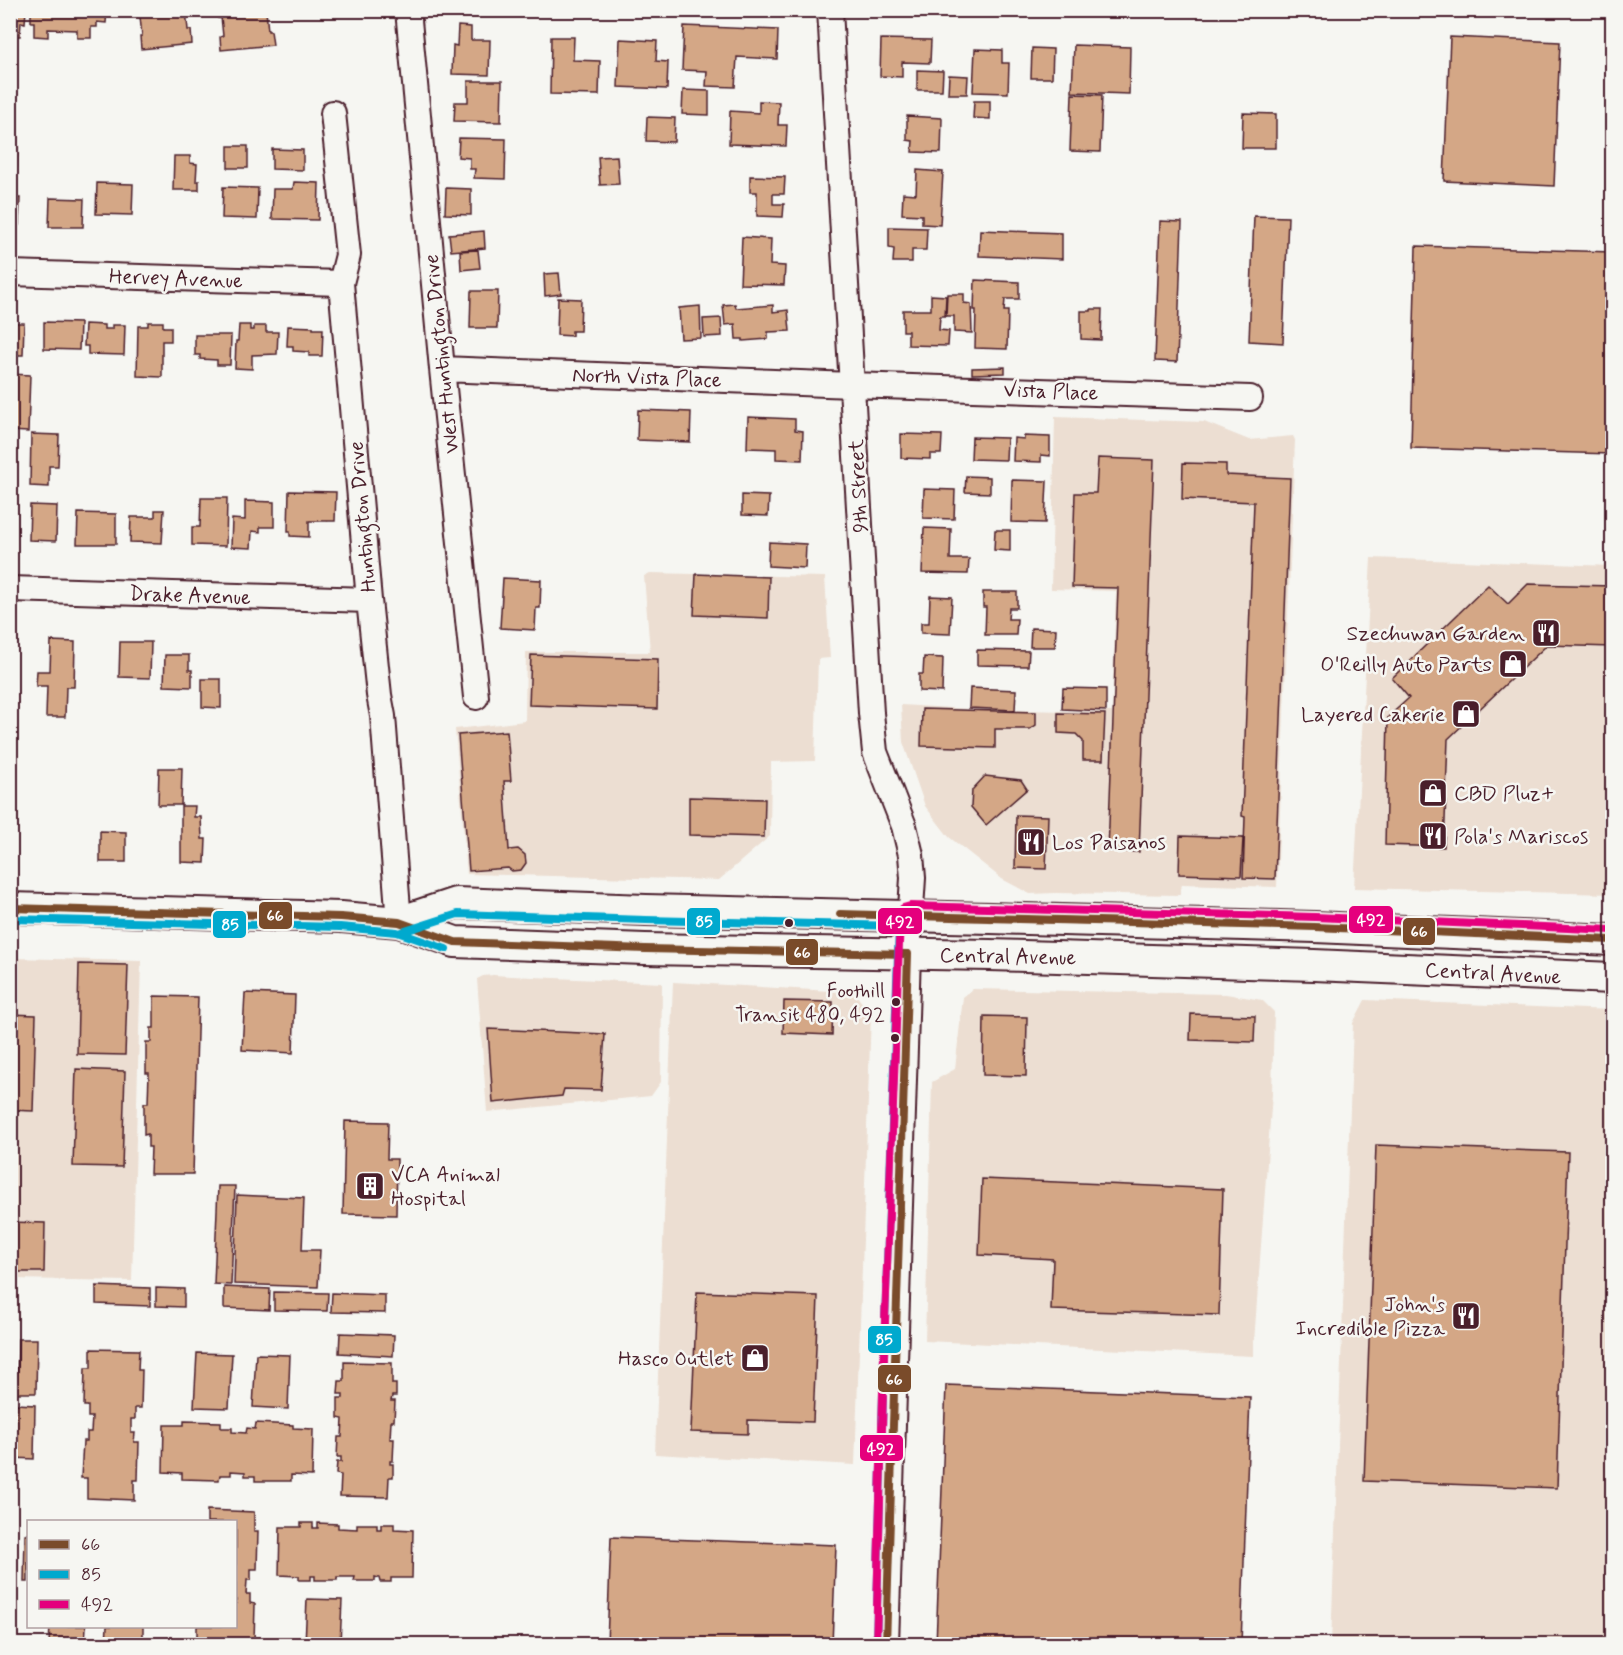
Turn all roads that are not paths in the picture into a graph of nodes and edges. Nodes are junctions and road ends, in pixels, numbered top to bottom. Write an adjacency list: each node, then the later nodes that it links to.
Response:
1 (408, 10): 6 (street, West Huntington Drive)
2 (830, 10): 7 (street, 9th Street)
3 (333, 113): 5 (street, Huntington Drive)
4 (10, 273): 5 (street, Hervey Avenue)
5 (341, 283): 10 (street, Huntington Drive)
6 (442, 369): 7 (street, North Vista Place); 11 (street, West Huntington Drive)
7 (852, 386): 8 (street, Vista Place); 13 (street, 9th Street)
8 (1250, 398)
9 (10, 589): 10 (street, Drake Avenue)
10 (369, 600): 14 (street, Huntington Drive)
11 (476, 697)
12 (10, 908): 14 (main road)
13 (910, 916): 14 (main road, Central Avenue); 15 (main road, Central Avenue); 16 (street, 9th Street)
14 (399, 922): 16 (main road, Central Avenue)
15 (1612, 940)
16 (908, 954): 17 (main road, Central Avenue); 18 (street, 9th Street)
17 (1612, 978)
18 (886, 1644)

